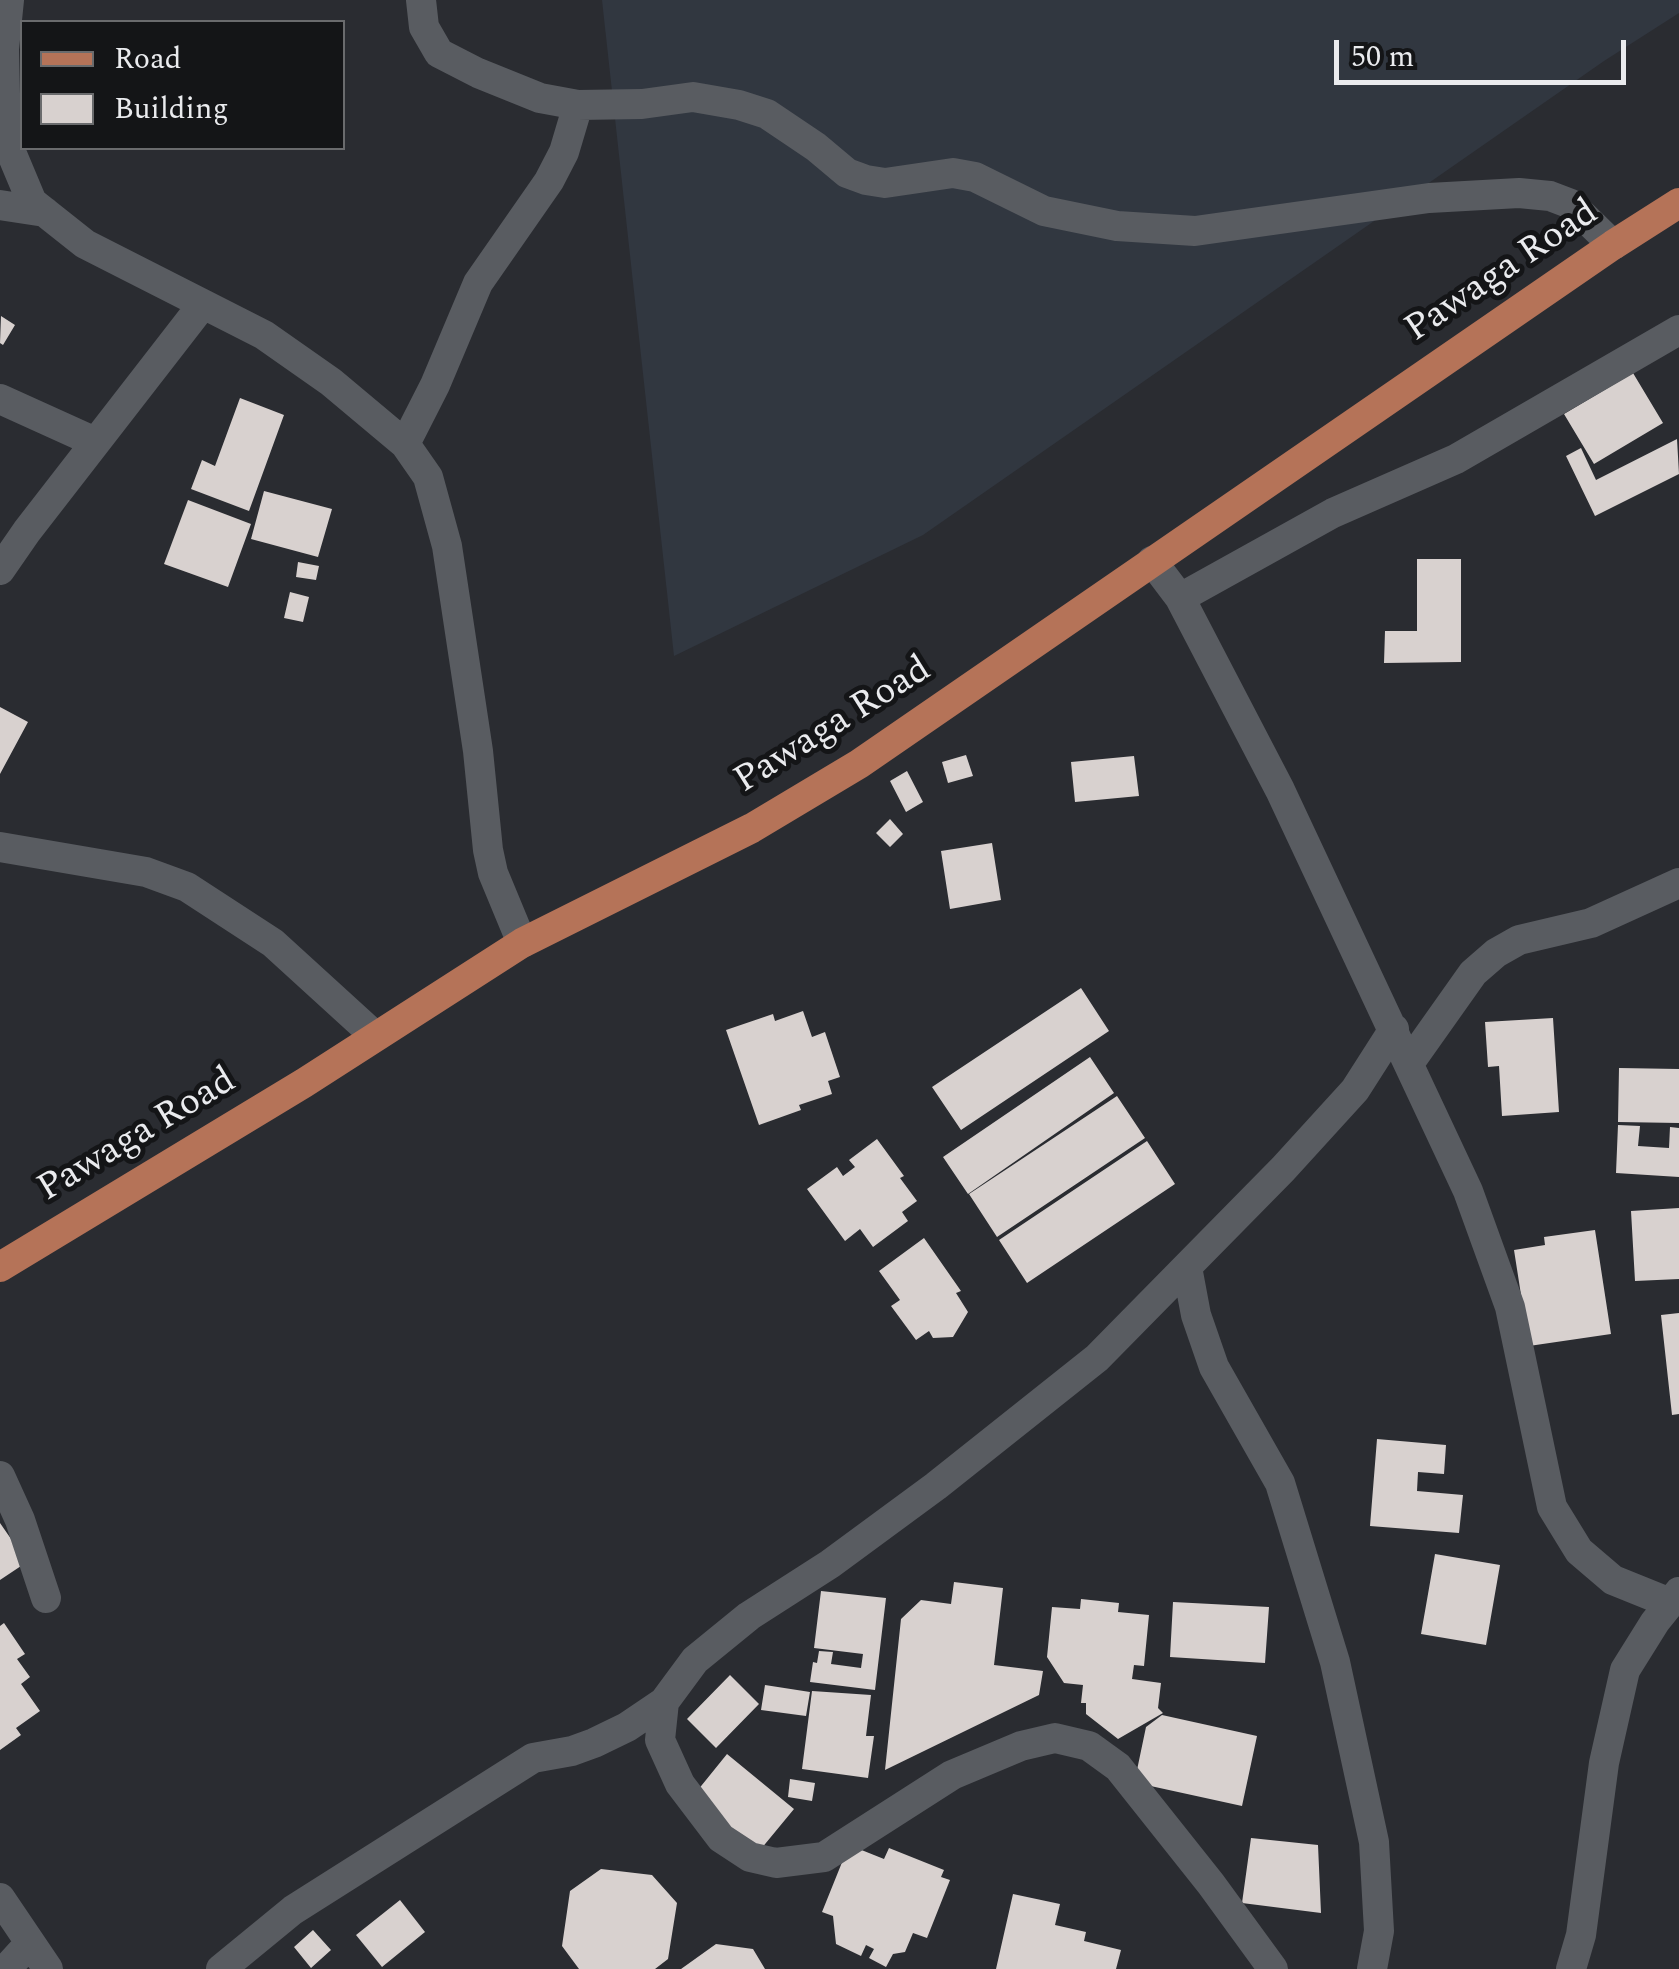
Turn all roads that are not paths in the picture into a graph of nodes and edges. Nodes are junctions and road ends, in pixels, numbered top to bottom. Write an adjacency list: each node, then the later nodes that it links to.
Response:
1 (9, 0): 6 (street)
2 (421, 0): 3 (street)
3 (578, 105): 7 (street); 12 (street)
4 (1679, 203): 7 (main road, Pawaga Road)
5 (0, 205): 6 (street)
6 (45, 212): 8 (street)
7 (1613, 245): 13 (main road, Pawaga Road)
8 (203, 304): 11 (street); 12 (street)
9 (1677, 334): 15 (street)
10 (0, 399): 11 (street)
11 (95, 442): 14 (street)
12 (405, 444): 18 (street)
13 (1152, 561): 15 (street); 18 (main road, Pawaga Road)
14 (0, 570)
15 (1180, 598): 19 (street)
16 (0, 847): 20 (street)
17 (1678, 885): 21 (street)
18 (522, 944): 20 (main road, Pawaga Road)
19 (1394, 1029): 21 (street); 23 (street)
20 (375, 1036): 22 (main road, Pawaga Road)
21 (1410, 1062): 25 (street)
22 (0, 1267)
23 (1187, 1267): 27 (street); 34 (street)
24 (0, 1476): 26 (street)
25 (1674, 1597): 35 (street)
26 (46, 1598)
27 (664, 1702): 32 (street); 33 (street)
28 (0, 1898): 29 (street)
29 (30, 1943): 30 (street); 31 (street)
30 (6, 1969)
31 (48, 1969)
32 (221, 1969)
33 (1273, 1969)
34 (1372, 1969)
35 (1571, 1969)

